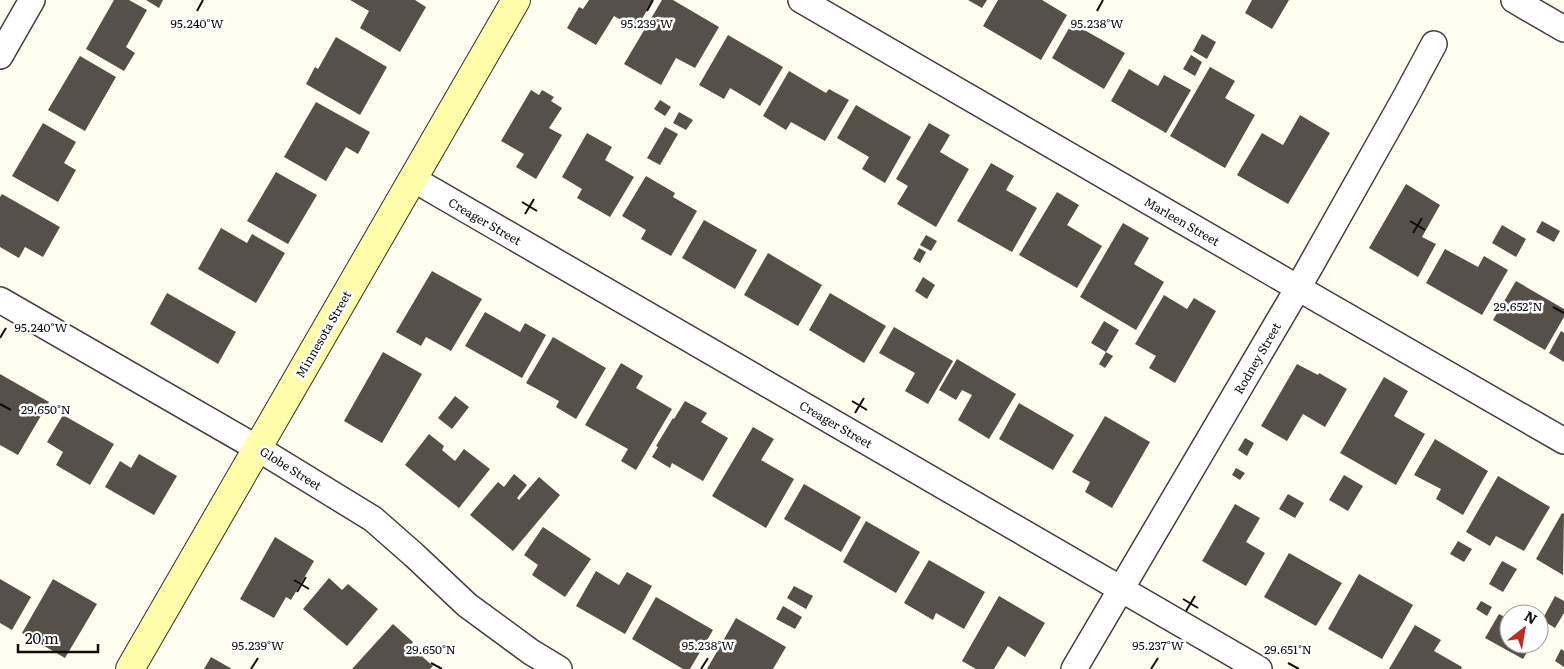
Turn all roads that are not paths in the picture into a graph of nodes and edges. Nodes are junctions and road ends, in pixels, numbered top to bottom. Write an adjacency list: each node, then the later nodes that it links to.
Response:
1 (32, 0): 7 (street)
2 (516, 0): 8 (street, Minnesota Street)
3 (801, 0): 9 (street, Marleen Street)
4 (1514, 0): 5 (street)
5 (1564, 29)
6 (1434, 44): 9 (street, Rodney Street)
7 (0, 56)
8 (413, 179): 12 (street, Minnesota Street); 13 (street, Creager Street)
9 (1298, 288): 11 (street, Marleen Street); 13 (street, Rodney Street)
10 (0, 300): 12 (street, Globe Street)
11 (1564, 441)
12 (257, 448): 14 (street, Minnesota Street); 15 (street, Globe Street)
13 (1121, 590): 16 (street, Rodney Street); 17 (street, Creager Street)
14 (130, 669)
15 (559, 669)
16 (1074, 669)
17 (1259, 669)

